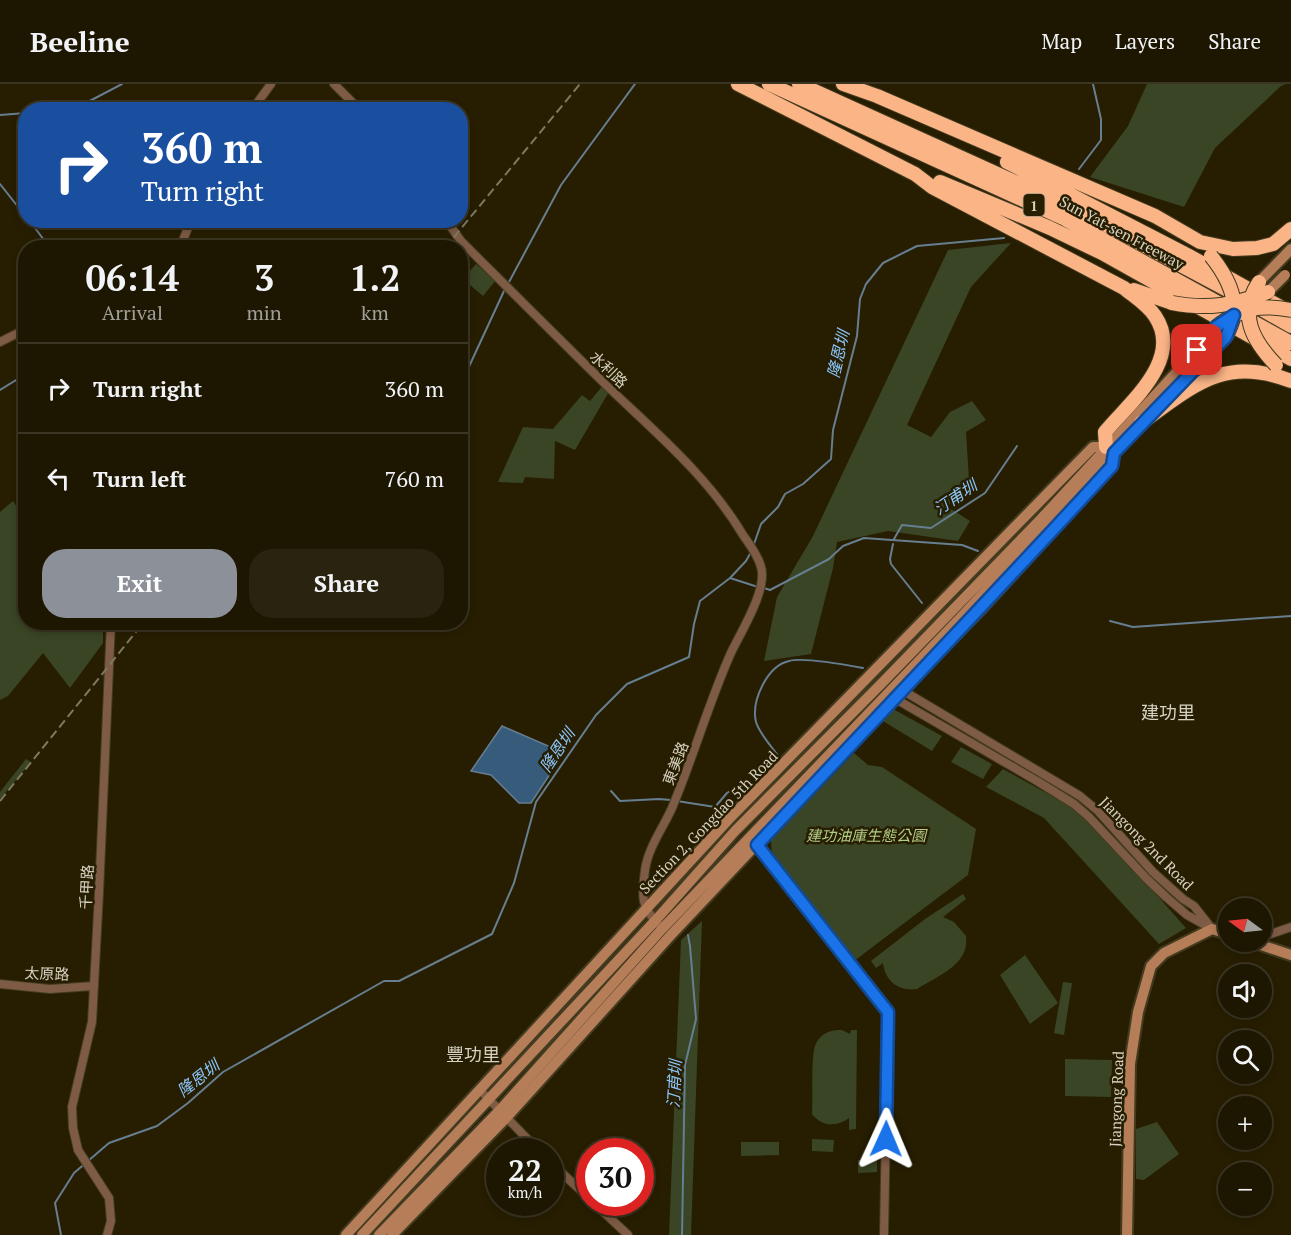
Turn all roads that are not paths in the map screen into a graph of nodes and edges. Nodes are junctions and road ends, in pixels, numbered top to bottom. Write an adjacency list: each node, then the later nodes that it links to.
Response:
1 (271, 84): 7 (street)
2 (334, 84): 8 (street)
3 (738, 84): 10 (highway)
4 (769, 84): 24 (highway, Sun Yat-sen Freeway / 1)
5 (799, 84): 20 (highway, Sun Yat-sen Freeway / 1)
6 (843, 84): 9 (highway)
7 (258, 102)
8 (352, 102)
9 (934, 121): 11 (highway); 19 (highway)
10 (915, 174): 17 (highway); 25 (highway)
11 (1155, 216): 12 (highway); 18 (highway, bridge)
12 (1291, 229)
13 (468, 249): 30 (street, 水利路)
14 (1291, 249): 16 (street)
15 (1288, 272): 16 (street, bridge)
16 (1264, 287): 18 (highway, bridge)
17 (1124, 288): 18 (highway, bridge); 29 (highway)
18 (1243, 307): 19 (highway, bridge); 21 (highway, bridge); 26 (highway, bridge)
19 (1291, 312)
20 (1291, 326)
21 (1221, 332): 28 (street, Section 2, Gongdao 5th Road); 29 (street, Section 2, Gongdao 5th Road, bridge)
22 (18, 333): 23 (street)
23 (0, 342)
24 (1291, 343)
25 (1291, 358)
26 (1291, 374)
27 (1291, 381): 28 (highway)
28 (1141, 423): 29 (street, Section 2, Gongdao 5th Road)
29 (1110, 450): 32 (street, Section 2, Gongdao 5th Road); 33 (street, Section 2, Gongdao 5th Road); 34 (street, Section 2, Gongdao 5th Road); 38 (street, Section 2, Gongdao 5th Road)
30 (762, 582): 36 (street, 東美路)
31 (111, 630): 45 (street, 千甲路)
32 (906, 640): 33 (street); 36 (street, Section 2, Gongdao 5th Road)
33 (883, 682): 38 (street, Section 2, Gongdao 5th Road)
34 (898, 694): 35 (street, Section 2, Gongdao 5th Road); 39 (street, Jiangong 2nd Road)
35 (757, 845): 38 (street, Section 2, Gongdao 5th Road); 59 (street)
36 (645, 910): 38 (street); 46 (street, Section 2, Gongdao 5th Road)
37 (1291, 927): 41 (street)
38 (662, 929): 47 (street, Section 2, Gongdao 5th Road); 48 (street, Section 2, Gongdao 5th Road)
39 (1212, 929): 40 (street); 60 (street, Jiangong Road)
40 (1218, 931)
41 (1272, 934)
42 (1272, 949): 43 (street)
43 (1291, 955)
44 (0, 984): 45 (street, 太原路)
45 (93, 986): 53 (street, 千甲路)
46 (480, 1090): 47 (street); 54 (street, Section 2, Gongdao 5th Road)
47 (489, 1099): 48 (street); 55 (street, Section 2, Gongdao 5th Road)
48 (503, 1113): 49 (street); 56 (street, Section 2, Gongdao 5th Road); 57 (street, Section 2, Gongdao 5th Road)
49 (527, 1138)
50 (564, 1175): 51 (street)
51 (576, 1186)
52 (608, 1216): 58 (street)
53 (107, 1235)
54 (346, 1235)
55 (362, 1235)
56 (379, 1235)
57 (392, 1235)
58 (628, 1235)
59 (884, 1235)
60 (1127, 1235)

